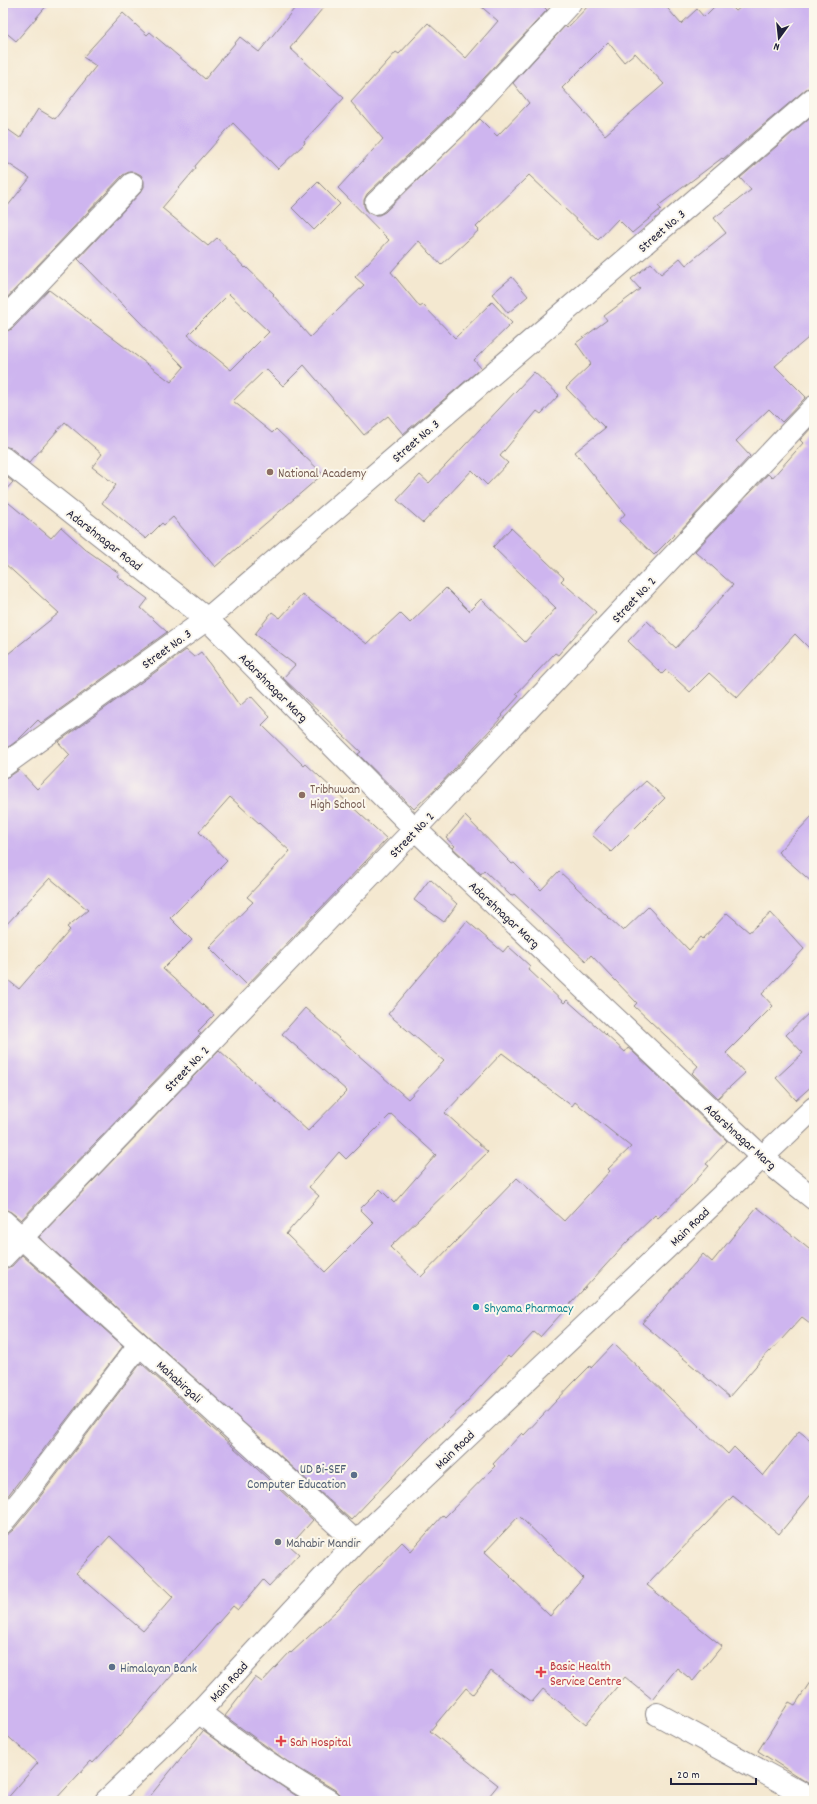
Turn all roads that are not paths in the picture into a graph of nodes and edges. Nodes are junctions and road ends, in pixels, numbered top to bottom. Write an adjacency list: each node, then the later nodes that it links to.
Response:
1 (570, 3): 4 (street)
2 (814, 98): 8 (street, Street No. 3)
3 (132, 184): 5 (street)
4 (376, 203)
5 (3, 320)
6 (814, 407): 10 (street, Street No. 2)
7 (3, 458): 8 (street, Adarshnagar Road)
8 (206, 619): 9 (street, Street No. 3); 10 (street, Adarshnagar Marg)
9 (3, 766)
10 (415, 830): 12 (street, Adarshnagar Marg); 15 (street, Street No. 2)
11 (814, 1108): 12 (street, Main Road)
12 (762, 1157): 13 (street, Adarshnagar Marg); 19 (street, Main Road)
13 (814, 1199)
14 (3, 1221): 15 (street, Mahabirgali)
15 (22, 1238): 16 (street, Street No. 2); 17 (street, Mahabirgali)
16 (3, 1257)
17 (139, 1345): 18 (street); 19 (street, Mahabirgali)
18 (3, 1522)
19 (356, 1542): 20 (street, Main Road)
20 (200, 1712): 22 (street, Main Road); 23 (street)
21 (657, 1714): 24 (street)
22 (106, 1801)
23 (329, 1801)
24 (812, 1801)

